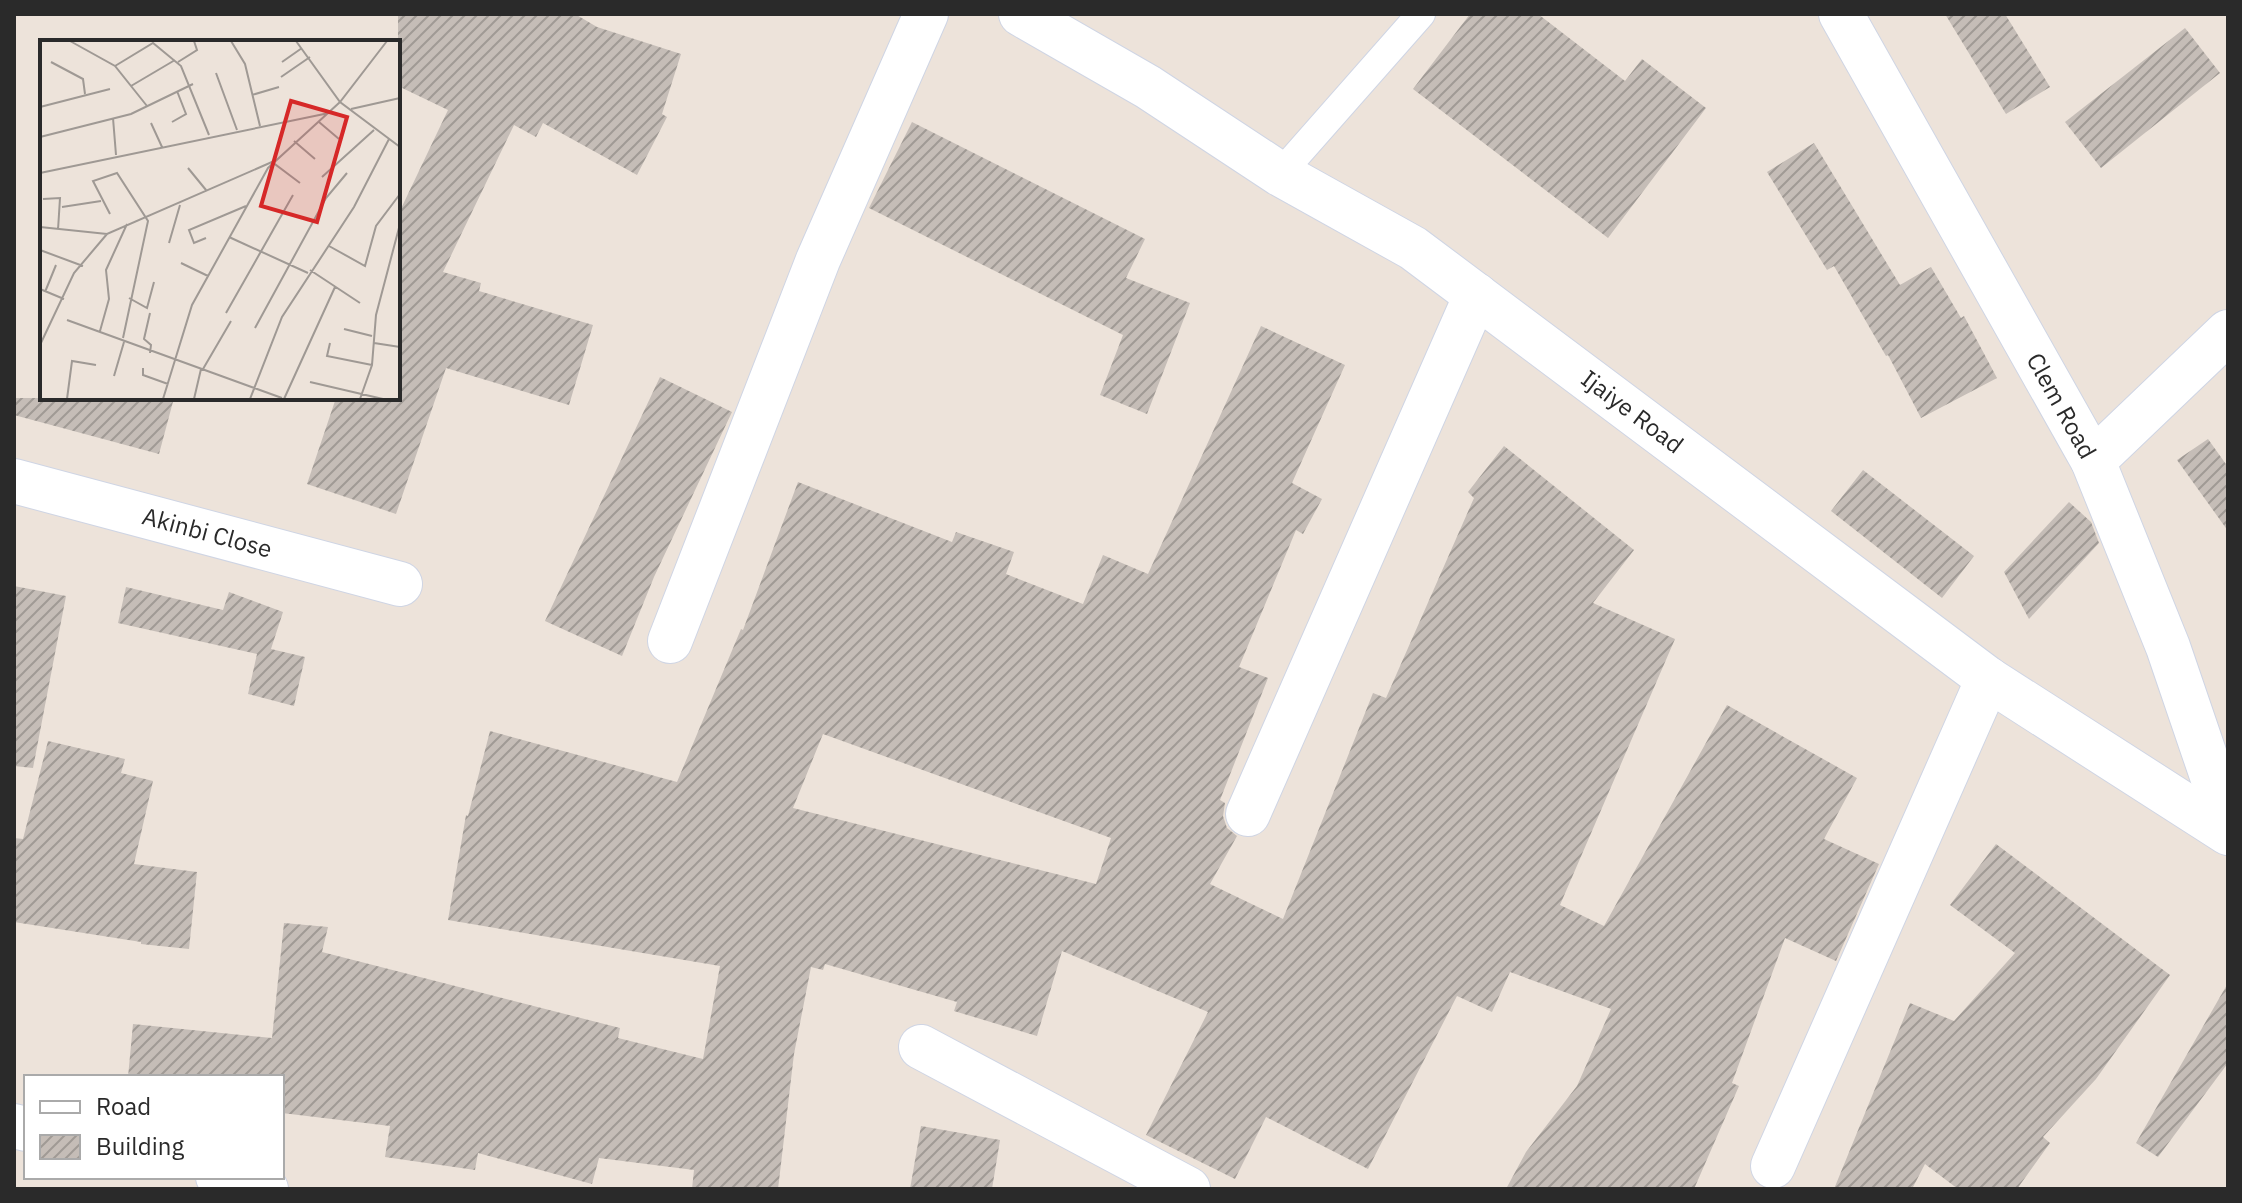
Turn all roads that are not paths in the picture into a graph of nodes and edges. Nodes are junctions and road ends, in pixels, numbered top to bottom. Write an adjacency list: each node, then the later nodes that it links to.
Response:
1 (926, 14): 11 (street)
2 (1021, 14): 5 (street, Ijaiye Road)
3 (1421, 14): 5 (lane)
4 (1841, 14): 8 (street, Clem Road)
5 (1280, 174): 6 (street, Ijaiye Road)
6 (1476, 295): 12 (street, Ijaiye Road); 13 (street)
7 (2228, 332): 8 (street)
8 (2093, 461): 14 (street, Clem Road)
9 (14, 481): 10 (street, Akinbi Close)
10 (400, 584)
11 (670, 641)
12 (1988, 679): 15 (street, Ijaiye Road); 17 (street)
13 (1248, 814)
14 (2228, 823)
15 (2228, 833)
16 (921, 1047): 20 (street)
17 (1773, 1166)
18 (226, 1179): 19 (street)
19 (266, 1189)
20 (1188, 1189)

